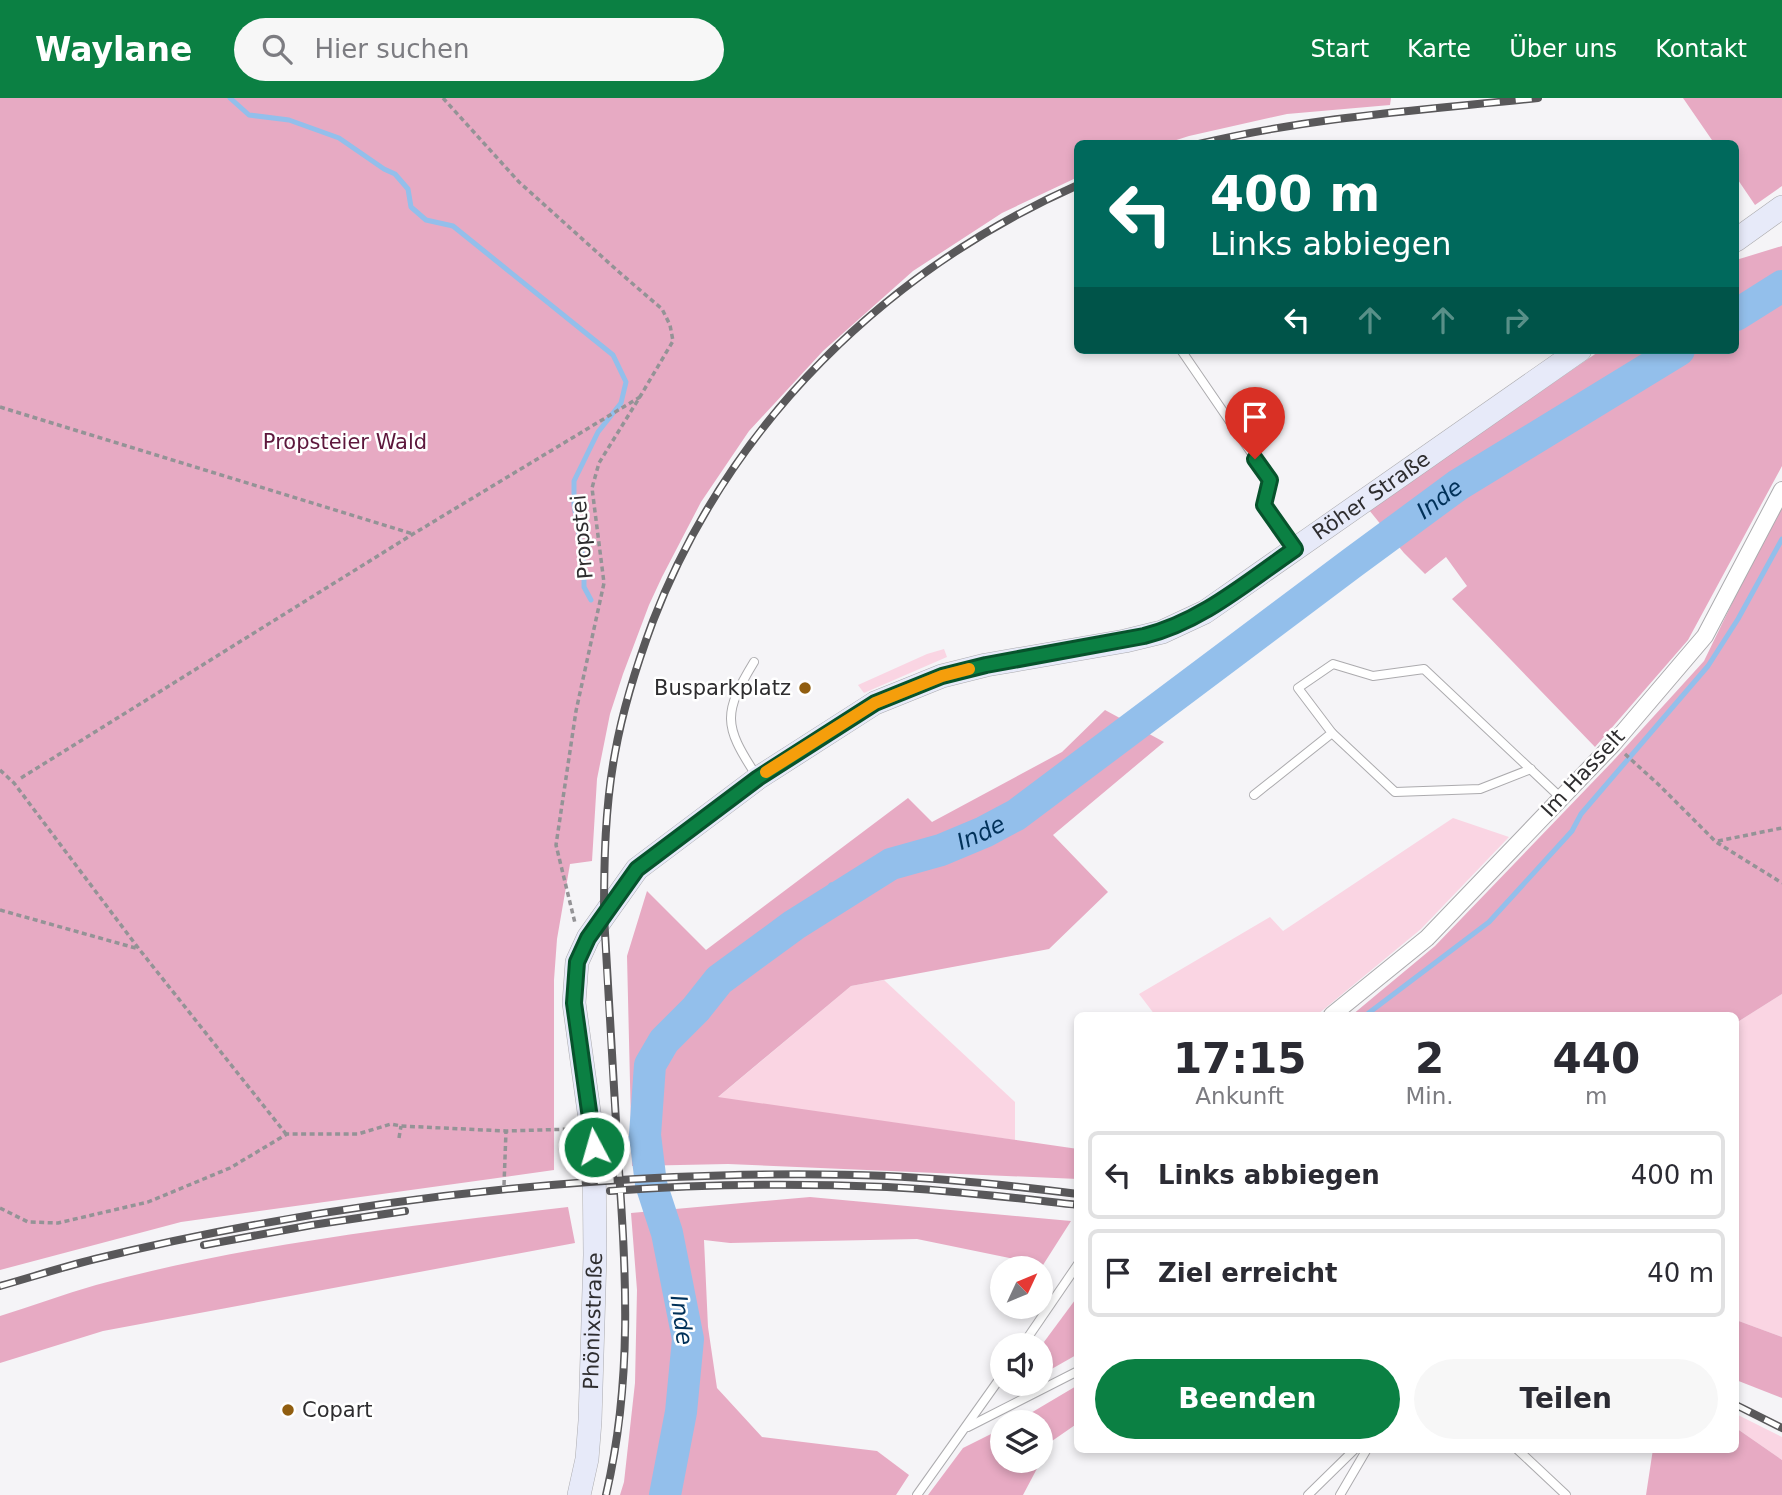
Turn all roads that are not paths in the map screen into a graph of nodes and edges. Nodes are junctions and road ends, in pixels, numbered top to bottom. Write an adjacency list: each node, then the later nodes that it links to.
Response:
1 (1782, 207): 2 (main road)
2 (1739, 238)
3 (1184, 354): 6 (lane)
4 (1574, 354): 6 (main road, Röher Straße)
5 (1782, 490): 12 (street, Im Hasselt)
6 (1295, 549): 10 (main road, Röher Straße)
7 (754, 662): 10 (lane)
8 (1332, 733): 9 (lane); 9 (lane); 11 (lane)
9 (1531, 769): 12 (lane)
10 (758, 778): 14 (main road, Röher Straße)
11 (1254, 794)
12 (1560, 797): 13 (street, Im Hasselt)
13 (1336, 1012)
14 (593, 1137): 23 (main road, Phönixstraße)
15 (1074, 1270): 16 (lane)
16 (1031, 1333)
17 (1074, 1373): 19 (lane)
18 (990, 1392): 19 (lane)
19 (965, 1428): 24 (lane)
20 (1351, 1453): 25 (lane)
21 (1365, 1453): 26 (lane)
22 (1521, 1453): 27 (lane)
23 (579, 1495)
24 (917, 1495)
25 (1308, 1495)
26 (1340, 1495)
27 (1566, 1495)

